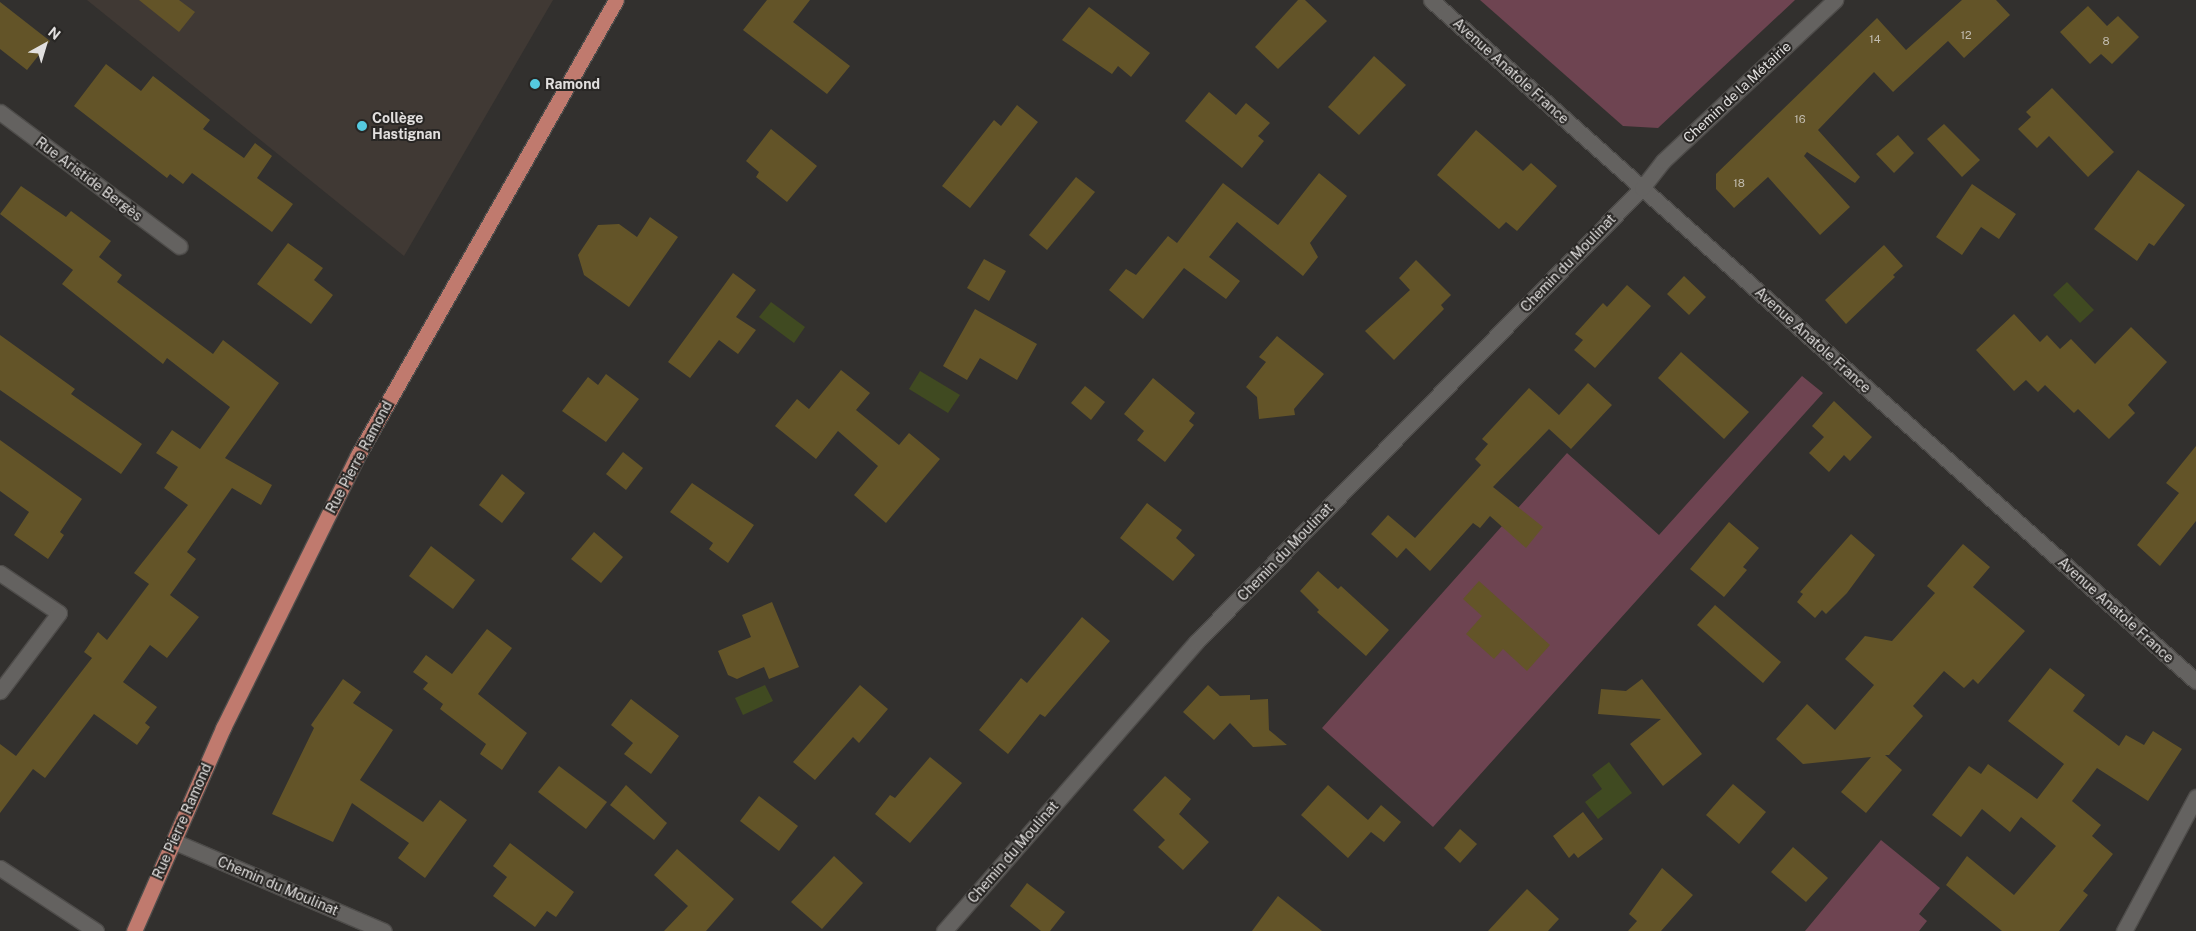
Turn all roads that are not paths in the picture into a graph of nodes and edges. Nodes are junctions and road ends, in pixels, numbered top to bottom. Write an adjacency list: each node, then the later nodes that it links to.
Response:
1 (616, 0): 11 (main road, Rue Pierre Ramond)
2 (1430, 0): 5 (street, Avenue Anatole France)
3 (1836, 0): 5 (street, Chemin de la Métairie)
4 (0, 112): 6 (street, Rue Aristide Bergès)
5 (1642, 188): 8 (street, Avenue Anatole France); 16 (street, Chemin du Moulinat)
6 (179, 246)
7 (0, 573): 9 (street)
8 (2196, 681)
9 (0, 691)
10 (2196, 797): 17 (street)
11 (173, 841): 14 (main road, Rue Pierre Ramond); 15 (street, Chemin du Moulinat)
12 (0, 868): 13 (street)
13 (96, 931)
14 (134, 931)
15 (384, 931)
16 (944, 931)
17 (2124, 931)

